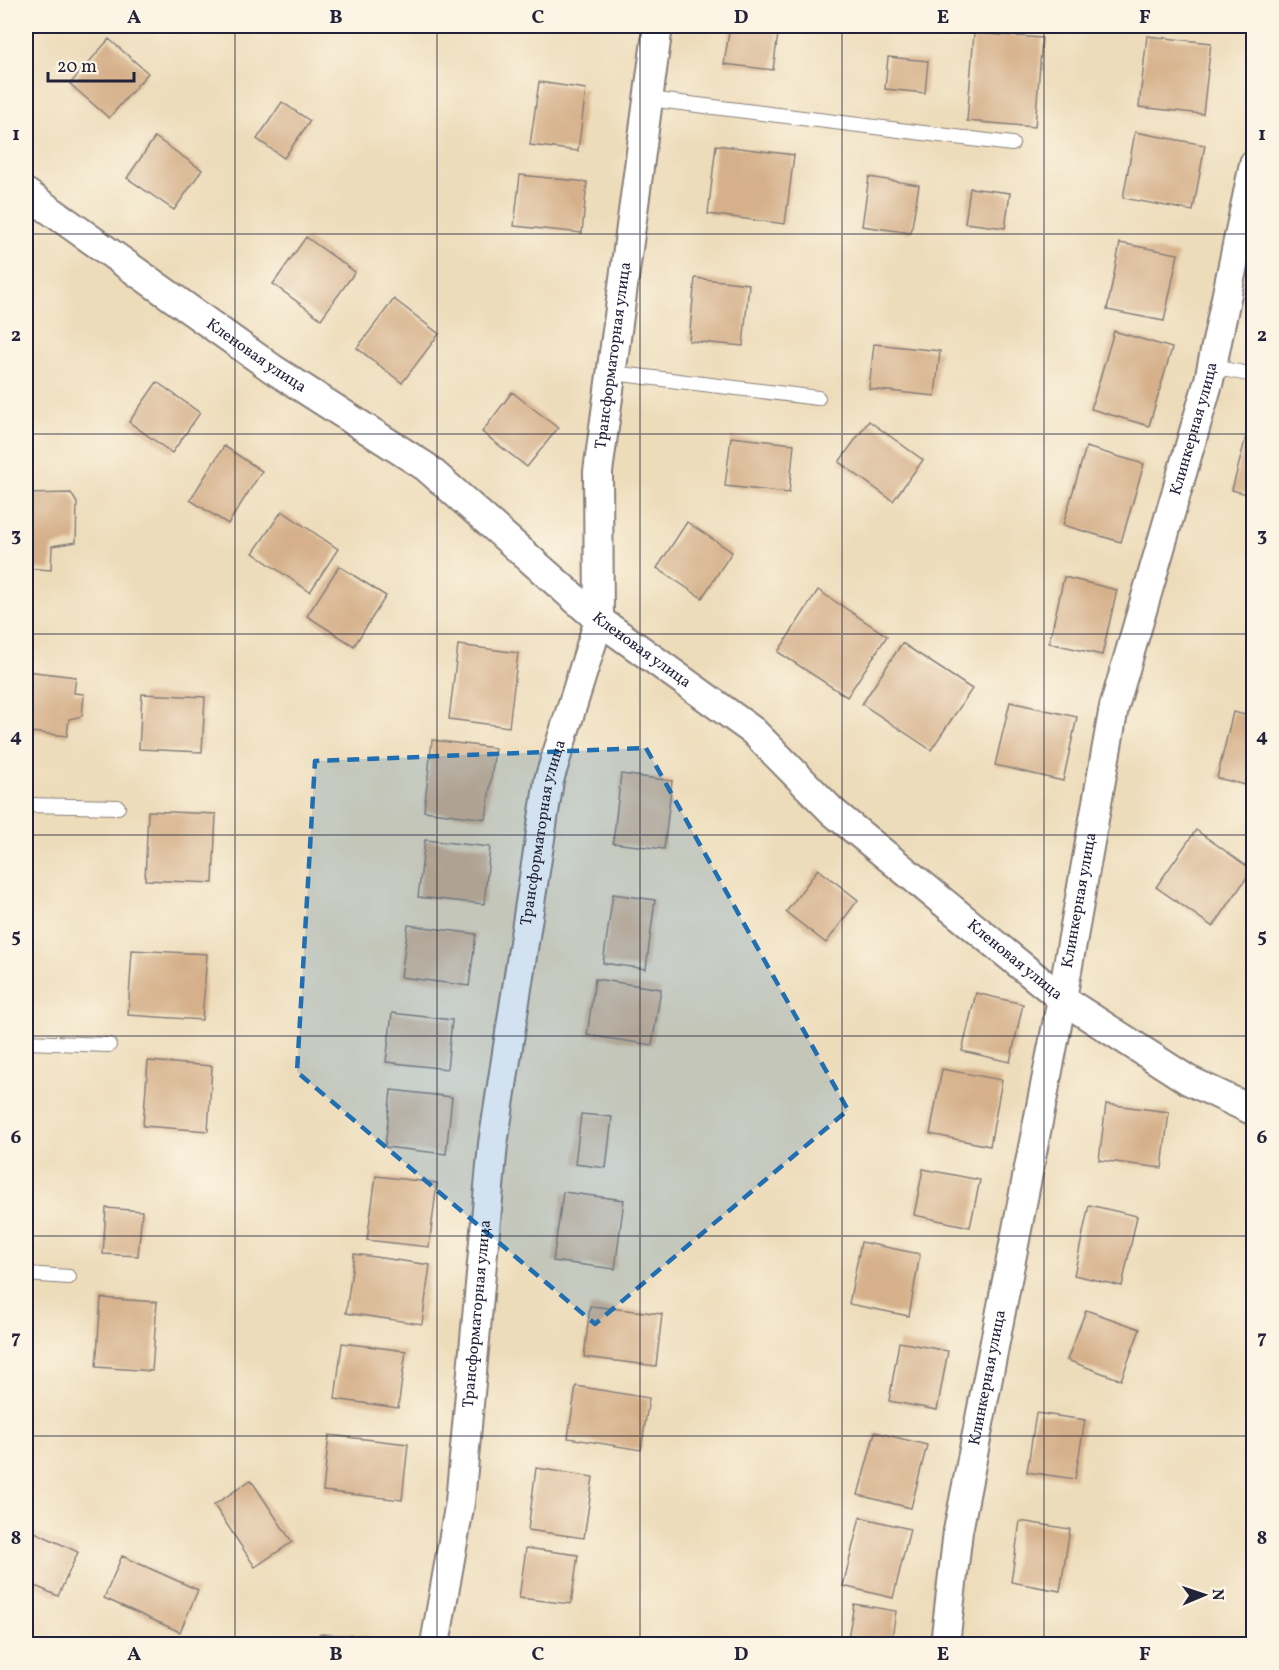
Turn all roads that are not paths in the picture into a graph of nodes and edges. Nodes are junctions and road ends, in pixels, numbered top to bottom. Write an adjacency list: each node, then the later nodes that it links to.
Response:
1 (658, 26): 2 (street, Трансформаторная улица)
2 (649, 99): 3 (lane); 7 (street, Трансформаторная улица)
3 (1012, 144)
4 (1254, 164): 6 (street, Клинкерная улица)
5 (26, 193): 10 (street, Кленовая улица)
6 (1212, 367): 8 (lane); 13 (street, Клинкерная улица)
7 (612, 373): 9 (lane); 10 (street, Трансформаторная улица)
8 (1254, 375)
9 (818, 398)
10 (599, 620): 13 (street, Кленовая улица); 19 (street, Трансформаторная улица)
11 (26, 805): 12 (lane)
12 (118, 807)
13 (1062, 999): 16 (street, Кленовая улица); 20 (street, Клинкерная улица)
14 (26, 1042): 15 (lane)
15 (109, 1045)
16 (1254, 1111)
17 (26, 1274): 18 (lane)
18 (69, 1276)
19 (435, 1644)
20 (945, 1644)

